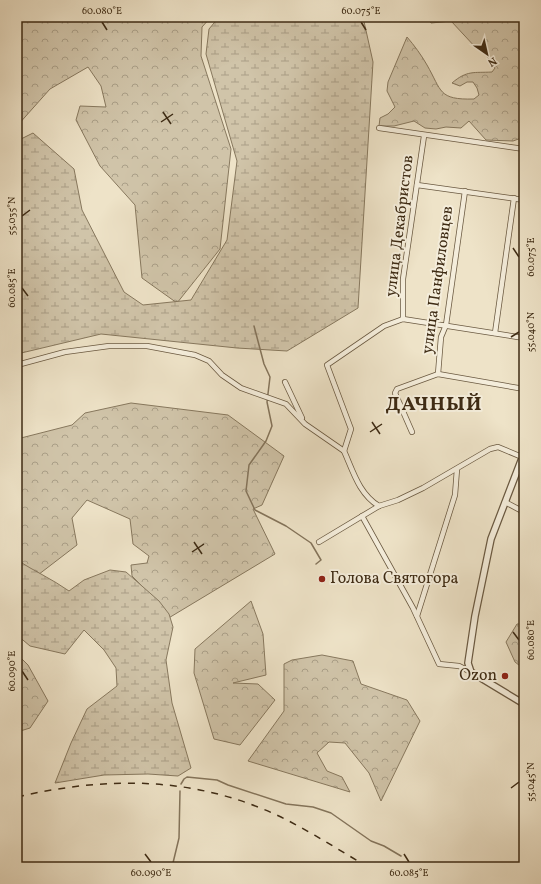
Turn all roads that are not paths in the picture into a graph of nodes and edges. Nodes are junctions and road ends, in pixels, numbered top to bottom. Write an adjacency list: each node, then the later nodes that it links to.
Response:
1 (379, 128): 2 (street)
2 (424, 136): 3 (street); 4 (street, улица Декабристов)
3 (524, 149)
4 (417, 185): 5 (street); 8 (street, улица Декабристов)
5 (465, 191): 6 (street); 9 (street, улица Панфиловцев)
6 (514, 198): 7 (street); 10 (street)
7 (524, 200)
8 (404, 319): 9 (street); 18 (street)
9 (446, 325): 10 (street); 13 (street, улица Панфиловцев)
10 (495, 332): 11 (street)
11 (524, 338)
12 (17, 365): 16 (street)
13 (438, 374): 15 (street); 17 (street)
14 (284, 382): 16 (street)
15 (524, 389)
16 (305, 424): 18 (street)
17 (412, 432)
18 (344, 451): 22 (street)
19 (523, 455): 20 (street); 21 (street)
20 (457, 469): 22 (street); 26 (street)
21 (505, 502): 23 (street); 27 (street)
22 (379, 506): 24 (street)
23 (524, 512)
24 (362, 516): 25 (street); 26 (street)
25 (319, 542)
26 (417, 616): 27 (street)
27 (471, 672): 28 (street)
28 (524, 704)

